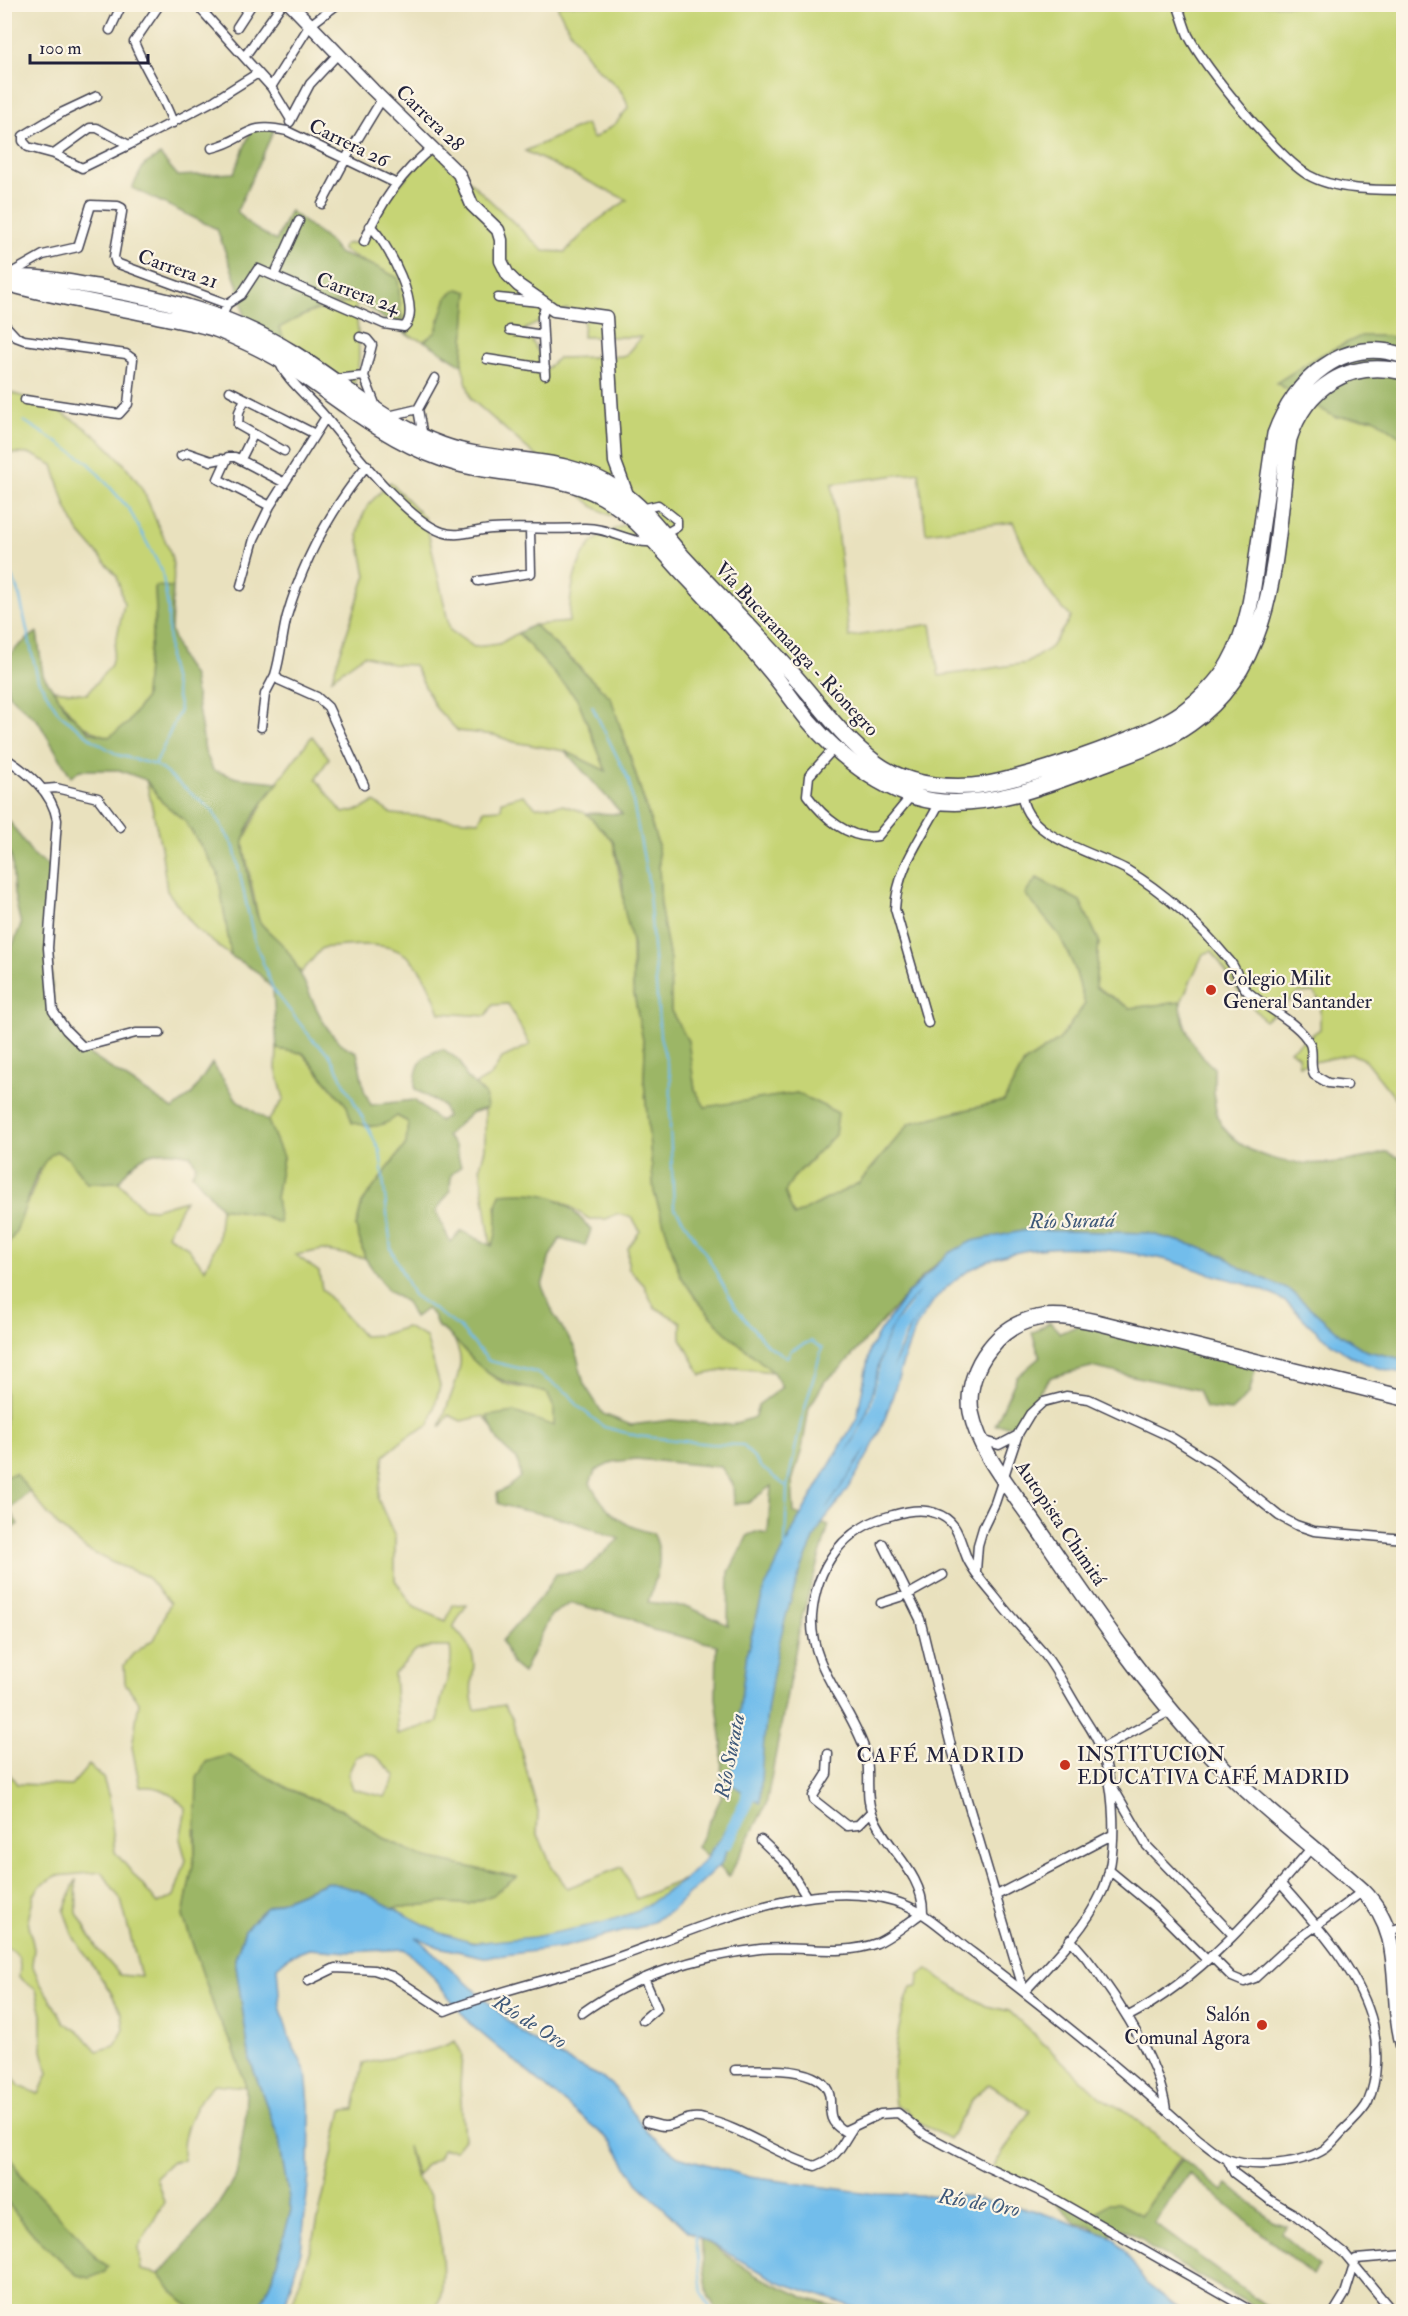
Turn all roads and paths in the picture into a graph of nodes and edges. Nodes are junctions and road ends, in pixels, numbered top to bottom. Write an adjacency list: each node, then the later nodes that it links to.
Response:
1 (122, 4): 11 (street)
2 (160, 4): 19 (street)
3 (196, 4): 13 (street, Carrera 26)
4 (252, 4): 10 (street)
5 (282, 4): 13 (street)
6 (291, 4): 9 (street, Carrera 28)
7 (338, 4): 9 (street)
8 (1177, 4): 27 (street)
9 (310, 25): 12 (street, Carrera 28); 15 (street)
10 (237, 27)
11 (110, 30)
12 (338, 54): 17 (street, Carrera 28); 18 (street)
13 (245, 56): 14 (street, Carrera 26)
14 (258, 73): 15 (street, Carrera 26); 19 (street)
15 (271, 87): 18 (street, Carrera 26)
16 (97, 96): 24 (street)
17 (382, 99): 22 (street, Carrera 28); 25 (street)
18 (291, 120): 20 (street)
19 (173, 123): 21 (street)
20 (288, 131): 23 (street, Carrera 26); 25 (street, Carrera 26)
21 (129, 145): 24 (street); 24 (street)
22 (433, 147): 26 (street); 35 (street, Carrera 28)
23 (212, 148)
24 (54, 154)
25 (346, 159): 26 (street, Carrera 26); 28 (street)
26 (397, 184): 30 (street)
27 (1404, 190)
28 (322, 204)
29 (299, 221): 32 (street)
30 (370, 226): 31 (street); 32 (street, Carrera 24)
31 (364, 242)
32 (274, 276): 36 (street, Carrera 24)
33 (4, 279): 36 (highway, Vía Bucaramanga - Rionegro); 36 (street, Carrera 21); 43 (highway, Vía Bucaramanga - Rionegro)
34 (498, 298): 35 (street)
35 (543, 303): 39 (street); 61 (street, Carrera 28)
36 (225, 311): 47 (highway, Vía Bucaramanga - Rionegro)
37 (4, 324): 50 (street)
38 (510, 330): 39 (street)
39 (543, 335): 42 (street)
40 (360, 337): 45 (street)
41 (1404, 356): 68 (highway, Vía Bucaramanga - Rionegro)
42 (487, 359)
43 (281, 360): 53 (street); 68 (highway, Vía Bucaramanga - Rionegro)
44 (1404, 372): 77 (highway, Vía Bucaramanga - Rionegro)
45 (364, 376): 47 (street); 52 (street)
46 (435, 378): 51 (street)
47 (333, 379): 52 (highway, Vía Bucaramanga - Rionegro)
48 (230, 391): 49 (street)
49 (246, 399): 54 (street); 55 (street)
50 (25, 400)
51 (418, 409): 52 (street); 56 (street)
52 (383, 412): 56 (highway, Vía Bucaramanga - Rionegro)
53 (326, 417): 54 (street); 62 (street)
54 (315, 434): 64 (street)
55 (253, 435): 57 (street); 59 (street)
56 (423, 437): 63 (highway, Vía Bucaramanga - Rionegro)
57 (284, 451)
58 (182, 456): 60 (street)
59 (240, 459): 60 (street); 64 (street)
60 (225, 462): 66 (street)
61 (615, 462): 63 (street); 65 (street)
62 (367, 465): 67 (street); 71 (street)
63 (602, 481): 65 (highway, Vía Bucaramanga - Rionegro)
64 (283, 482): 66 (street)
65 (628, 497): 68 (highway, Vía Bucaramanga - Rionegro)
66 (270, 506): 70 (street)
67 (530, 530): 68 (street); 69 (street)
68 (658, 538): 73 (highway, Vía Bucaramanga - Rionegro)
69 (478, 581)
70 (241, 586)
71 (275, 675): 72 (street); 75 (street)
72 (261, 728)
73 (835, 747): 78 (highway, Vía Bucaramanga - Rionegro); 78 (street)
74 (4, 757): 76 (street)
75 (364, 785)
76 (44, 789): 80 (street); 82 (street)
77 (1022, 793): 79 (highway, Vía Bucaramanga - Rionegro); 83 (street)
78 (912, 795): 79 (highway, Vía Bucaramanga - Rionegro)
79 (940, 802): 81 (street)
80 (120, 827)
81 (928, 1023)
82 (160, 1033)
83 (1347, 1085)
84 (1404, 1398): 86 (highway, Autopista Chimitá)
85 (1018, 1434): 86 (street); 87 (street); 90 (street)
86 (980, 1440): 87 (highway, Autopista Chimitá)
87 (1003, 1476): 88 (highway, Autopista Chimitá); 89 (street)
88 (1018, 1500): 89 (street); 96 (highway, Autopista Chimitá)
89 (995, 1503): 92 (street)
90 (1404, 1539)
91 (883, 1544): 94 (street)
92 (976, 1572): 97 (street); 100 (street)
93 (944, 1575): 94 (street)
94 (909, 1594): 95 (street); 108 (street)
95 (881, 1603)
96 (1172, 1710): 97 (street); 103 (highway, Autopista Chimitá)
97 (1101, 1749): 99 (street)
98 (828, 1754): 100 (street)
99 (1109, 1782): 101 (street); 111 (street)
100 (871, 1812): 109 (street)
101 (1112, 1835): 104 (street); 108 (street)
102 (761, 1840): 107 (street)
103 (1312, 1848): 105 (street); 106 (highway, Autopista Chimitá)
104 (1109, 1870): 112 (street); 113 (street)
105 (1281, 1884): 110 (street); 111 (street)
106 (1363, 1891): 110 (street); 120 (highway, Autopista Chimitá)
107 (806, 1896): 109 (street); 115 (street)
108 (995, 1896): 116 (street)
109 (923, 1912): 114 (street); 116 (street)
110 (1317, 1926): 113 (street); 125 (street)
111 (1232, 1934): 113 (street)
112 (1070, 1939): 116 (street); 118 (street)
113 (1209, 1958): 118 (street)
114 (644, 1978): 117 (street); 119 (street)
115 (308, 1981)
116 (1024, 1992): 122 (street)
117 (582, 2013)
118 (1127, 2017): 122 (street)
119 (643, 2020)
120 (1404, 2047)
121 (735, 2070): 124 (street)
122 (1166, 2110): 125 (street)
123 (646, 2122): 124 (street)
124 (852, 2129): 128 (street)
125 (1227, 2159): 127 (street)
126 (1404, 2255): 127 (street)
127 (1353, 2265): 129 (street); 130 (street)
128 (1253, 2312)
129 (1334, 2312)
130 (1393, 2312)

